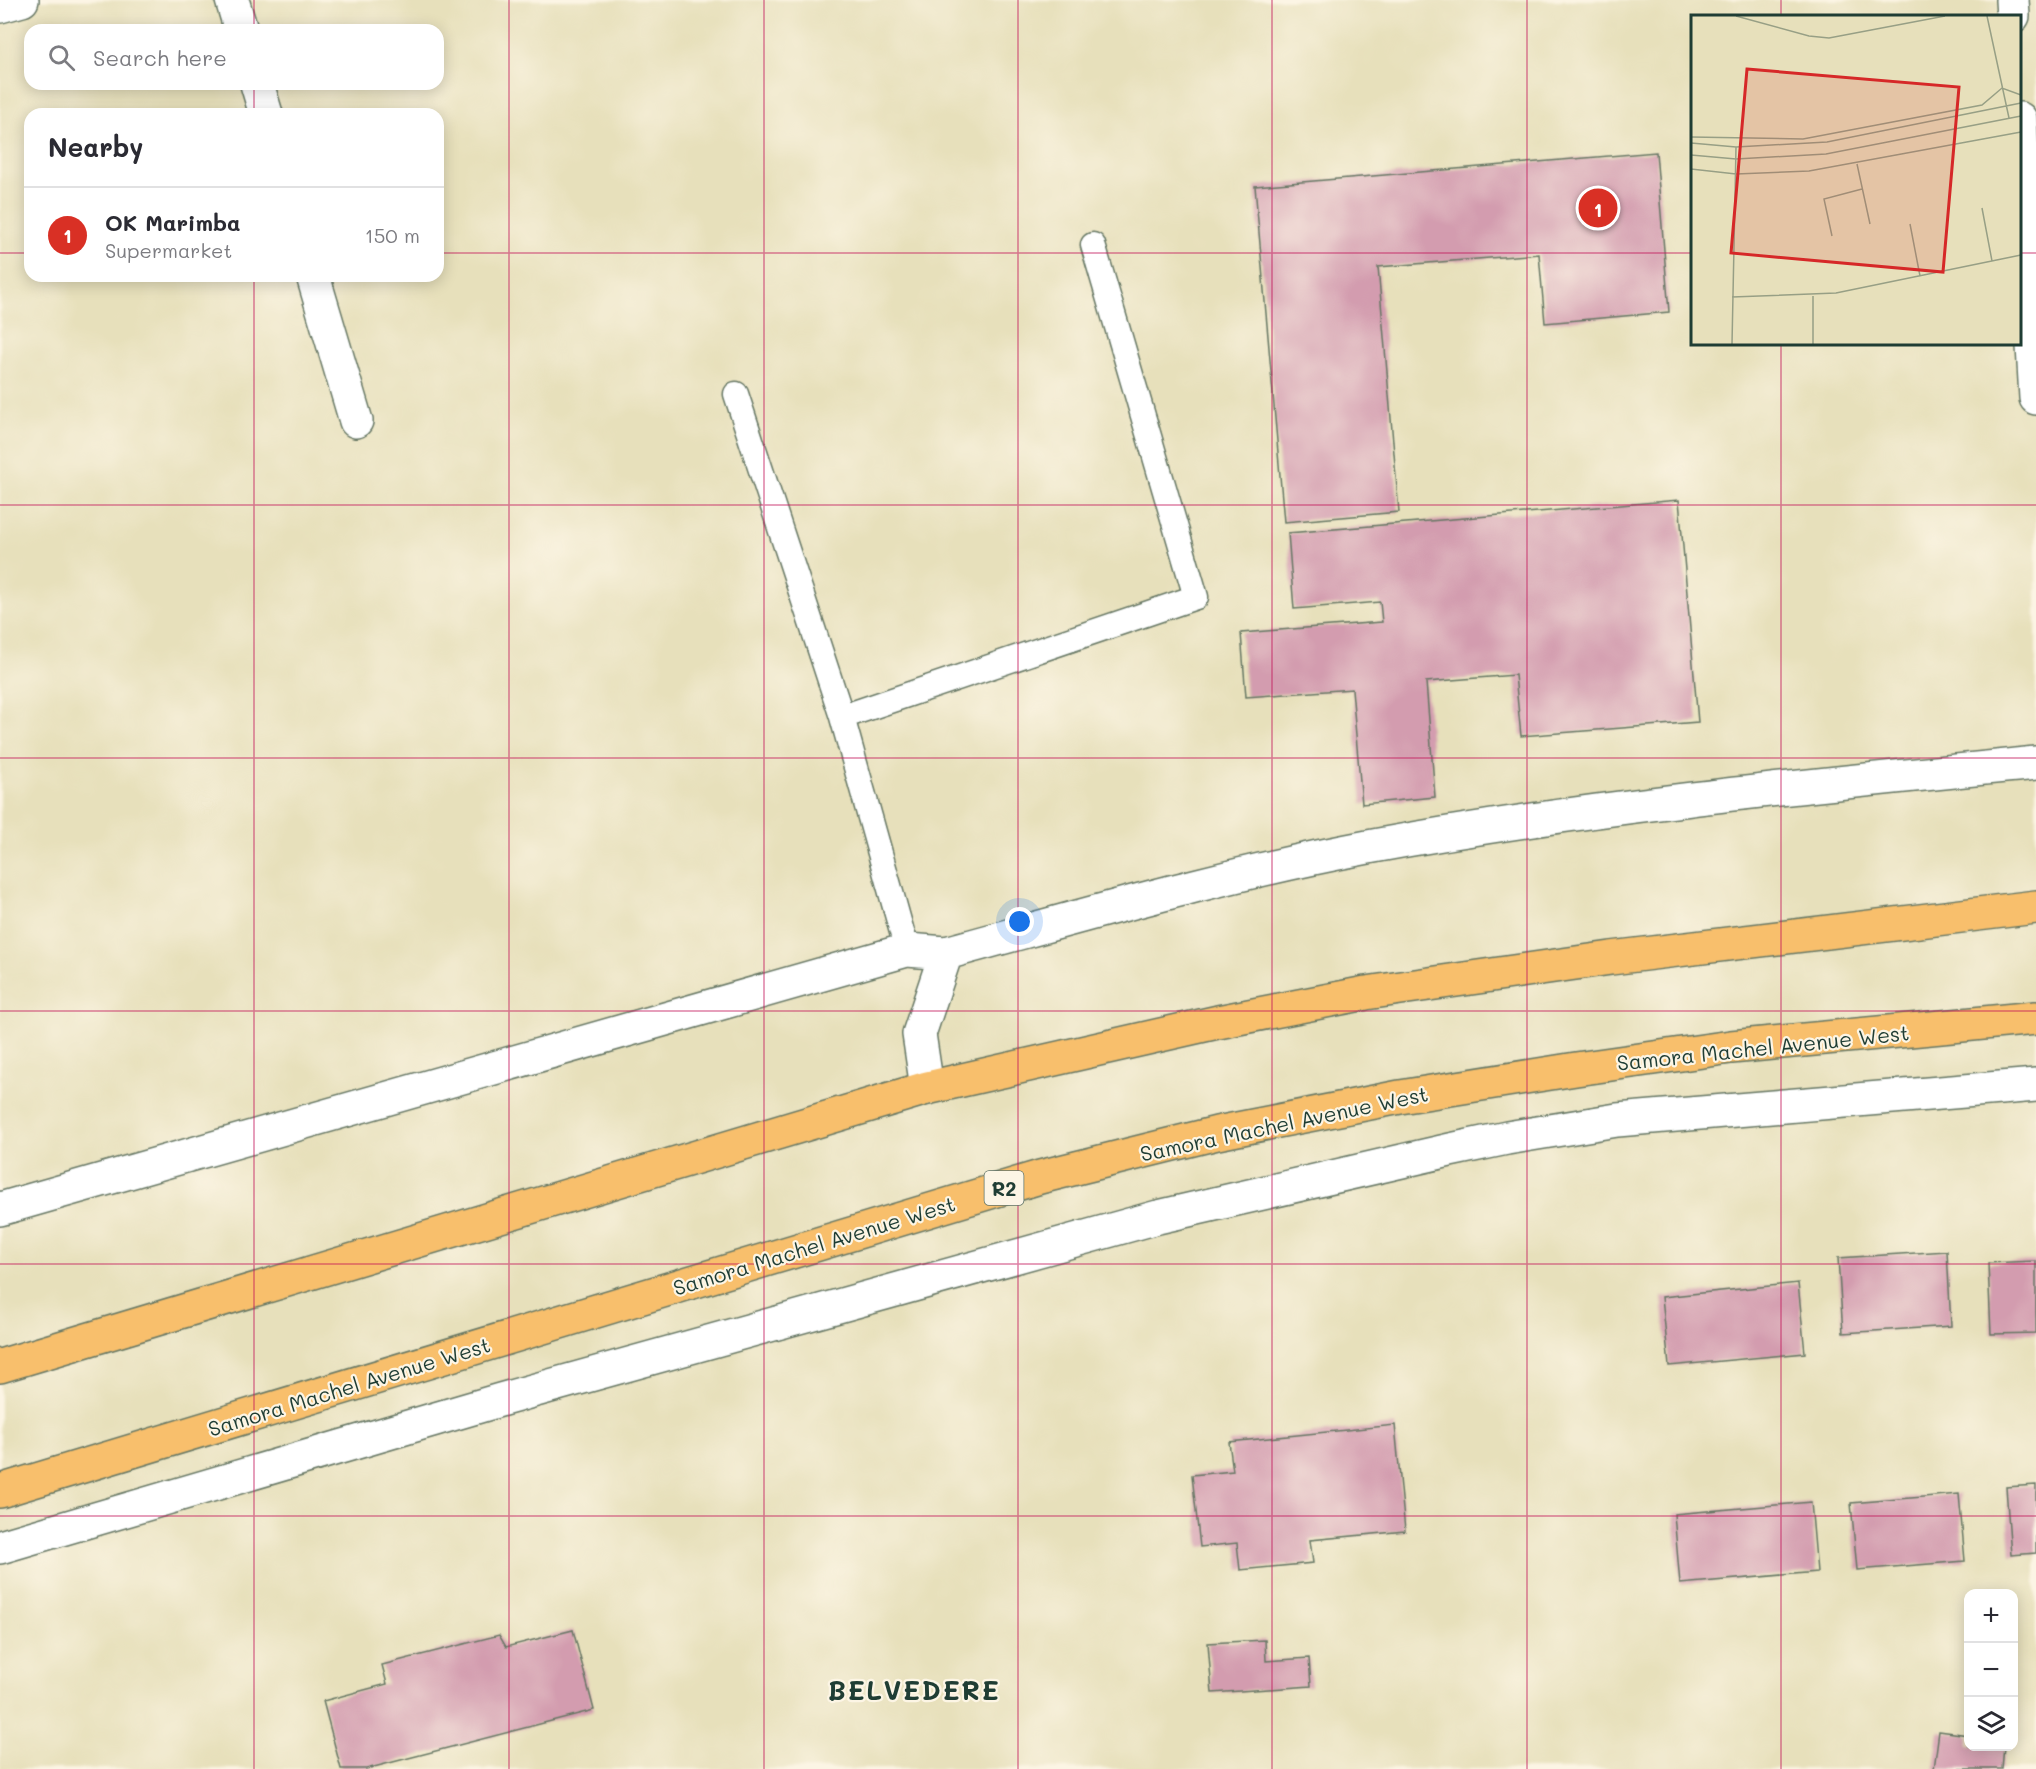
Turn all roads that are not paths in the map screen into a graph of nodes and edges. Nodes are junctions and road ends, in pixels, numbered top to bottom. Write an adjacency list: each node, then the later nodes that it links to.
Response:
1 (22, 0): 4 (street)
2 (232, 0): 6 (street)
3 (2012, 0): 5 (street)
4 (0, 6)
5 (2013, 15)
6 (239, 24)
7 (259, 90): 8 (street)
8 (264, 108)
9 (2021, 152): 13 (street)
10 (1093, 245): 15 (lane)
11 (316, 282): 14 (street)
12 (736, 394): 15 (lane)
13 (2036, 398)
14 (356, 421)
15 (842, 717): 18 (lane)
16 (2036, 763): 19 (street)
17 (2036, 907): 22 (highway)
18 (907, 950): 19 (street); 23 (street)
19 (946, 953): 22 (street)
20 (2036, 1018): 25 (highway, Samora Machel Avenue West / R2)
21 (2036, 1085): 26 (street)
22 (927, 1088): 24 (highway)
23 (0, 1209)
24 (0, 1366)
25 (0, 1491)
26 (0, 1547)

